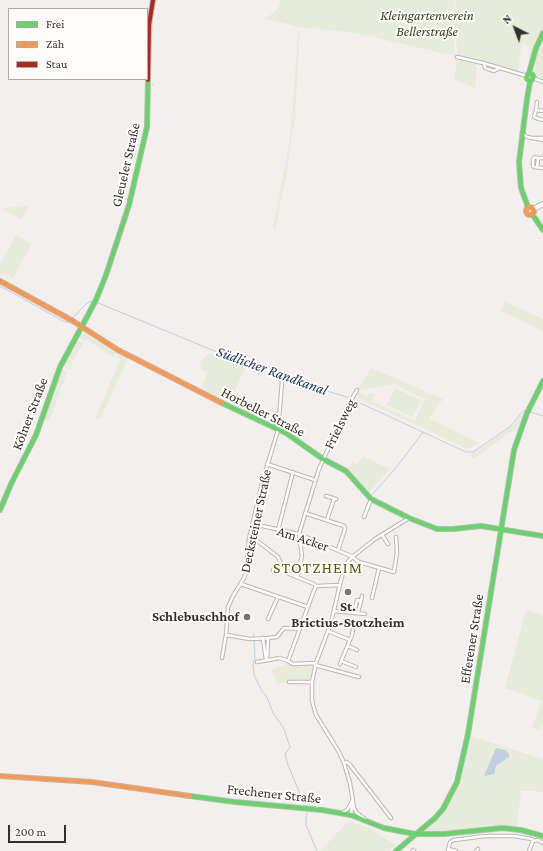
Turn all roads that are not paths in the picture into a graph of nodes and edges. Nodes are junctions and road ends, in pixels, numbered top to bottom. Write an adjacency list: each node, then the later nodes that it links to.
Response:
1 (153, 0): 5 (main road, Gleueler Straße)
2 (543, 33): 4 (main road)
3 (457, 57): 4 (street)
4 (530, 77): 7 (street); 12 (main road)
5 (148, 78)
6 (148, 80): 22 (main road, Gleueler Straße)
7 (543, 82)
8 (537, 102): 9 (street)
9 (536, 110): 10 (street); 11 (street)
10 (543, 111)
11 (543, 120)
12 (522, 133): 13 (street); 15 (main road)
13 (527, 137): 14 (street); 15 (street)
14 (543, 139)
15 (521, 141): 19 (main road)
16 (543, 158): 17 (street)
17 (543, 168)
18 (543, 206): 19 (street)
19 (532, 210): 20 (main road)
20 (543, 230)
21 (0, 280): 22 (main road, Horbeller Straße)
22 (82, 327): 26 (main road, Horbeller Straße); 33 (main road, Kölner Straße)
23 (282, 381): 26 (street, Decksteiner Straße)
24 (543, 381): 39 (main road, Efferener Straße)
25 (357, 390): 27 (street, Frielsweg)
26 (278, 429): 27 (main road, Horbeller Straße); 28 (street, Decksteiner Straße)
27 (323, 458): 30 (street, Frielsweg); 32 (main road, Horbeller Straße)
28 (267, 464): 29 (street); 38 (street, Decksteiner Straße)
29 (293, 472): 30 (street); 40 (street)
30 (315, 480): 34 (street, Frielsweg)
31 (326, 496): 37 (street)
32 (371, 499): 35 (street); 36 (main road, Horbeller Straße)
33 (0, 510)
34 (305, 513): 37 (street); 42 (street, Frielsweg)
35 (364, 517)
36 (409, 518): 39 (main road, Horbeller Straße); 43 (street)
37 (327, 520): 49 (street)
38 (253, 524): 40 (street, Am Acker); 41 (street, Decksteiner Straße)
39 (501, 529): 44 (main road, Horbeller Straße); 95 (main road, Efferener Straße)
40 (278, 530): 42 (street, Am Acker)
41 (251, 533): 46 (street); 47 (street, Decksteiner Straße)
42 (299, 534): 49 (street, Am Acker); 54 (street)
43 (382, 535): 48 (street); 50 (street)
44 (543, 536)
45 (396, 537): 51 (street, Am Acker)
46 (255, 539): 47 (street); 53 (street)
47 (249, 540): 55 (street, Decksteiner Straße)
48 (388, 544)
49 (338, 550): 50 (street, Am Acker)
50 (352, 557): 51 (street, Am Acker); 56 (street)
51 (379, 568): 60 (street)
52 (273, 570): 53 (street)
53 (284, 570): 54 (street)
54 (297, 577): 57 (street)
55 (241, 584): 59 (street); 71 (street, Decksteiner Straße)
56 (339, 585): 57 (street); 63 (street)
57 (316, 586): 62 (street)
58 (362, 596): 61 (street)
59 (278, 597): 62 (street); 67 (street)
60 (372, 598)
61 (361, 601): 64 (street); 65 (street)
62 (308, 607): 69 (street)
63 (334, 611): 64 (street); 70 (street)
64 (354, 612): 65 (street)
65 (358, 613): 66 (street)
66 (365, 614)
67 (268, 620)
68 (354, 624): 74 (street)
69 (300, 629): 73 (street); 79 (street)
70 (328, 631): 74 (street); 82 (street)
71 (226, 635): 72 (street); 77 (street, Decksteiner Straße)
72 (263, 638): 73 (street); 78 (street)
73 (268, 638): 78 (street)
74 (350, 640): 75 (street)
75 (348, 646): 76 (street); 80 (street)
76 (356, 650)
77 (222, 658)
78 (267, 660): 79 (street); 81 (street)
79 (288, 661): 82 (street)
80 (341, 661): 83 (street); 84 (street)
81 (257, 662)
82 (315, 664): 85 (street); 87 (street)
83 (340, 664)
84 (356, 667)
85 (359, 677)
86 (289, 682): 87 (street)
87 (312, 682): 88 (street)
88 (344, 763): 90 (street); 93 (street)
89 (0, 776): 91 (main road, Frechener Straße)
90 (352, 800): 91 (street); 92 (street); 94 (street)
91 (342, 813): 92 (main road, Frechener Straße)
92 (351, 815): 94 (main road, Frechener Straße)
93 (391, 818)
94 (366, 820): 96 (main road, Frechener Straße)
95 (426, 826): 97 (main road, Efferener Straße); 98 (main road)
96 (404, 833): 97 (main road, Frechener Straße); 100 (main road)
97 (415, 834): 98 (main road, Frechener Straße); 100 (main road, Efferener Straße)
98 (429, 834): 99 (main road, Frechener Straße)
99 (543, 836)
100 (407, 842): 104 (main road, Efferener Straße)
101 (533, 842): 102 (street); 103 (street); 106 (street)
102 (543, 843)
103 (448, 850): 105 (street)
104 (396, 851)
105 (456, 851)
106 (529, 851)

